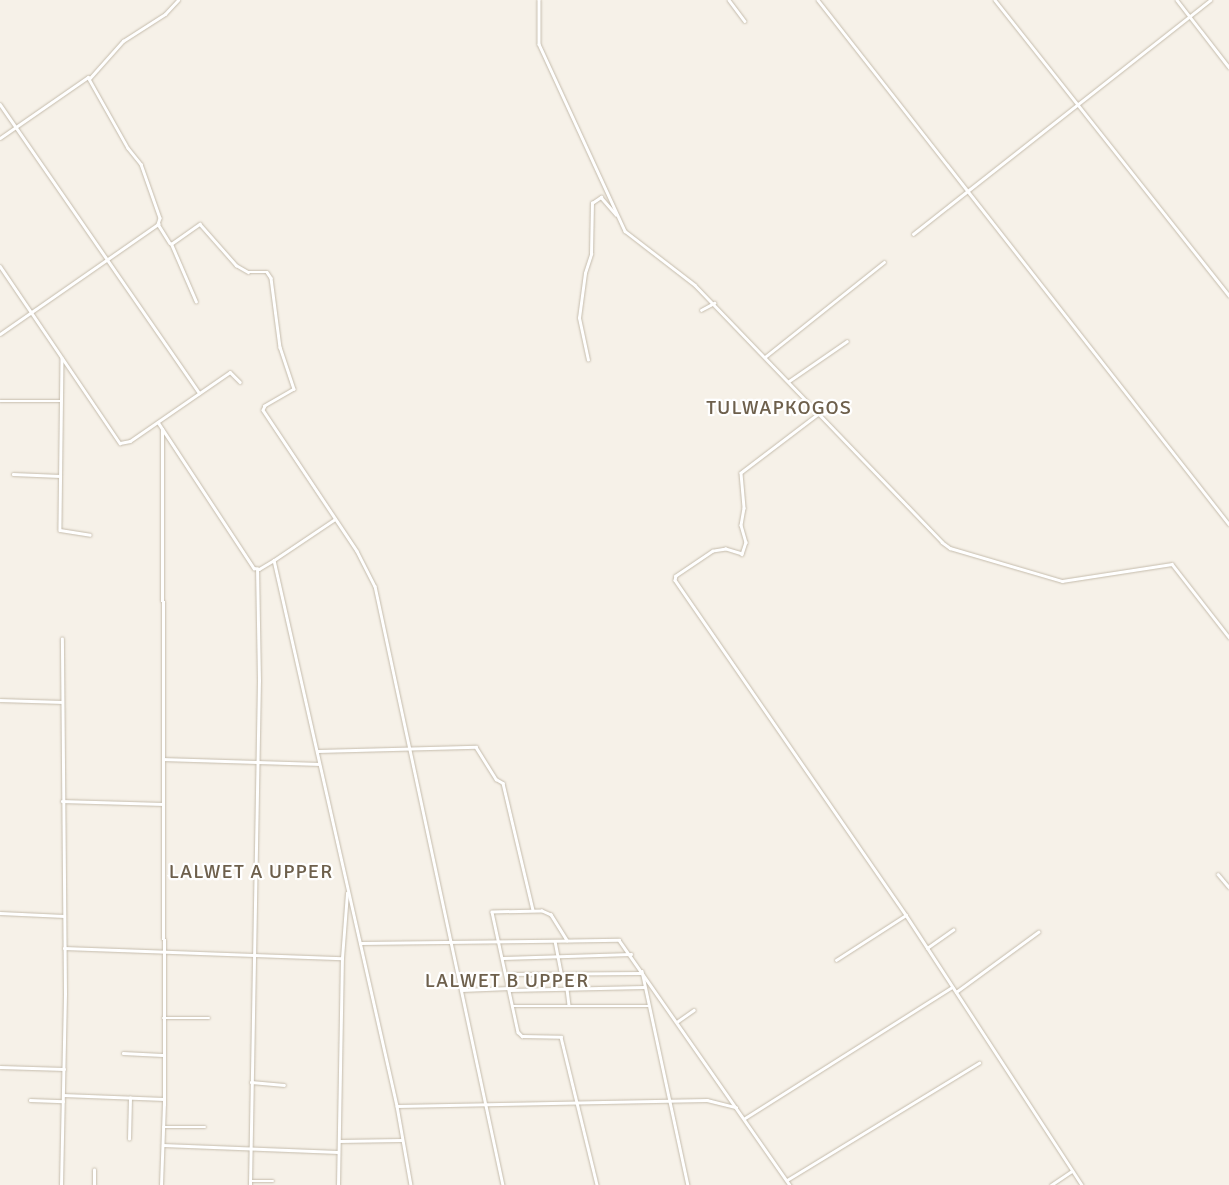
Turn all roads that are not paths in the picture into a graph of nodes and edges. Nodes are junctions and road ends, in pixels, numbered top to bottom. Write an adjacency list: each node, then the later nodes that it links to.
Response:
1 (178, 0): 11 (street)
2 (539, 0): 17 (street)
3 (728, 0): 9 (street)
4 (818, 0): 16 (street)
5 (995, 0): 13 (street)
6 (1177, 0): 8 (street)
7 (1210, 0): 8 (street)
8 (1189, 16): 10 (street); 13 (street)
9 (744, 21)
10 (1229, 67)
11 (89, 79): 14 (street); 18 (street)
12 (0, 104): 14 (street)
13 (1077, 104): 16 (street); 24 (street)
14 (15, 127): 15 (street); 21 (street)
15 (0, 138)
16 (967, 191): 19 (street); 45 (street)
17 (618, 216): 26 (street); 33 (street)
18 (158, 224): 20 (street); 21 (street)
19 (913, 234)
20 (170, 244): 25 (street); 44 (street)
21 (108, 260): 28 (street); 36 (street)
22 (884, 262): 31 (street)
23 (0, 266): 28 (street)
24 (1229, 295)
25 (196, 302)
26 (714, 303): 27 (street); 31 (street)
27 (701, 310)
28 (31, 312): 29 (street); 32 (street)
29 (0, 334)
30 (847, 341): 35 (street)
31 (765, 357): 35 (street)
32 (62, 358): 38 (street); 40 (street)
33 (588, 360)
34 (240, 382): 36 (street)
35 (789, 382): 39 (street)
36 (199, 393): 40 (street)
37 (0, 401): 38 (street)
38 (60, 401): 43 (street)
39 (820, 413): 49 (street); 65 (street)
40 (157, 422): 41 (street)
41 (162, 430): 48 (street); 55 (street)
42 (13, 474): 43 (street)
43 (60, 476): 46 (street)
44 (335, 519): 47 (street); 53 (street)
45 (1229, 524)
46 (90, 535)
47 (274, 560): 48 (street); 54 (street)
48 (257, 569): 56 (street)
49 (1229, 636)
50 (62, 640): 52 (street)
51 (0, 700): 52 (street)
52 (62, 702): 58 (street)
53 (409, 749): 54 (street); 63 (street); 72 (street)
54 (318, 751): 57 (street)
55 (162, 759): 56 (street); 59 (street)
56 (256, 762): 57 (street); 78 (street)
57 (319, 764): 62 (street)
58 (62, 801): 59 (street); 66 (street)
59 (162, 804): 76 (street)
60 (1218, 874): 61 (street)
61 (1229, 888)
62 (347, 891): 73 (street); 80 (street)
63 (533, 910): 69 (street); 71 (street)
64 (0, 913): 66 (street)
65 (906, 915): 75 (street); 82 (street)
66 (64, 916): 74 (street)
67 (953, 930): 75 (street)
68 (1038, 932): 91 (street)
69 (499, 941): 70 (street); 72 (street); 81 (street)
70 (555, 941): 71 (street); 79 (street)
71 (567, 941): 77 (street)
72 (451, 942): 73 (street); 90 (street)
73 (360, 943): 114 (street)
74 (64, 948): 76 (street); 103 (street)
75 (927, 948): 87 (street)
76 (164, 952): 78 (street); 96 (street)
77 (631, 954): 79 (street); 83 (street)
78 (253, 955): 80 (street); 104 (street)
79 (558, 957): 81 (street); 84 (street)
80 (342, 958): 121 (street)
81 (503, 958): 85 (street)
82 (836, 960)
83 (642, 971): 84 (street); 86 (street); 98 (street)
84 (560, 973): 85 (street)
85 (506, 974): 89 (street)
86 (644, 987): 88 (street); 94 (street)
87 (952, 987): 91 (street); 116 (street)
88 (567, 988): 89 (street); 92 (street)
89 (509, 989): 90 (street); 93 (street)
90 (462, 990): 112 (street)
91 (956, 992): 126 (street)
92 (569, 1005): 93 (street); 94 (street)
93 (513, 1006): 113 (street)
94 (648, 1006): 111 (street)
95 (694, 1010): 98 (street)
96 (163, 1018): 97 (street); 100 (street)
97 (209, 1018)
98 (678, 1021): 115 (street)
99 (122, 1053): 100 (street)
100 (162, 1055): 108 (street)
101 (979, 1063): 127 (street)
102 (0, 1067): 103 (street)
103 (64, 1070): 106 (street)
104 (251, 1082): 105 (street); 123 (street)
105 (284, 1085)
106 (63, 1094): 107 (street); 110 (street)
107 (130, 1098): 108 (street); 119 (street)
108 (164, 1099): 117 (street)
109 (30, 1100): 110 (street)
110 (63, 1101): 130 (street)
111 (669, 1101): 113 (street); 115 (street); 138 (street)
112 (486, 1104): 113 (street); 114 (street); 136 (street)
113 (578, 1104): 137 (street)
114 (396, 1106): 120 (street)
115 (737, 1107): 116 (street)
116 (744, 1118): 127 (street)
117 (163, 1127): 118 (street); 122 (street)
118 (205, 1127)
119 (129, 1138)
120 (402, 1140): 121 (street); 135 (street)
121 (339, 1141): 124 (street)
122 (163, 1145): 123 (street); 132 (street)
123 (251, 1148): 124 (street); 128 (street)
124 (338, 1152): 134 (street)
125 (94, 1170): 131 (street)
126 (1072, 1171): 140 (street); 141 (street)
127 (787, 1180): 139 (street)
128 (250, 1181): 129 (street); 133 (street)
129 (273, 1181)
130 (60, 1185)
131 (94, 1185)
132 (161, 1185)
133 (250, 1185)
134 (338, 1185)
135 (411, 1185)
136 (503, 1185)
137 (597, 1185)
138 (688, 1185)
139 (790, 1185)
140 (1051, 1185)
141 (1082, 1185)

